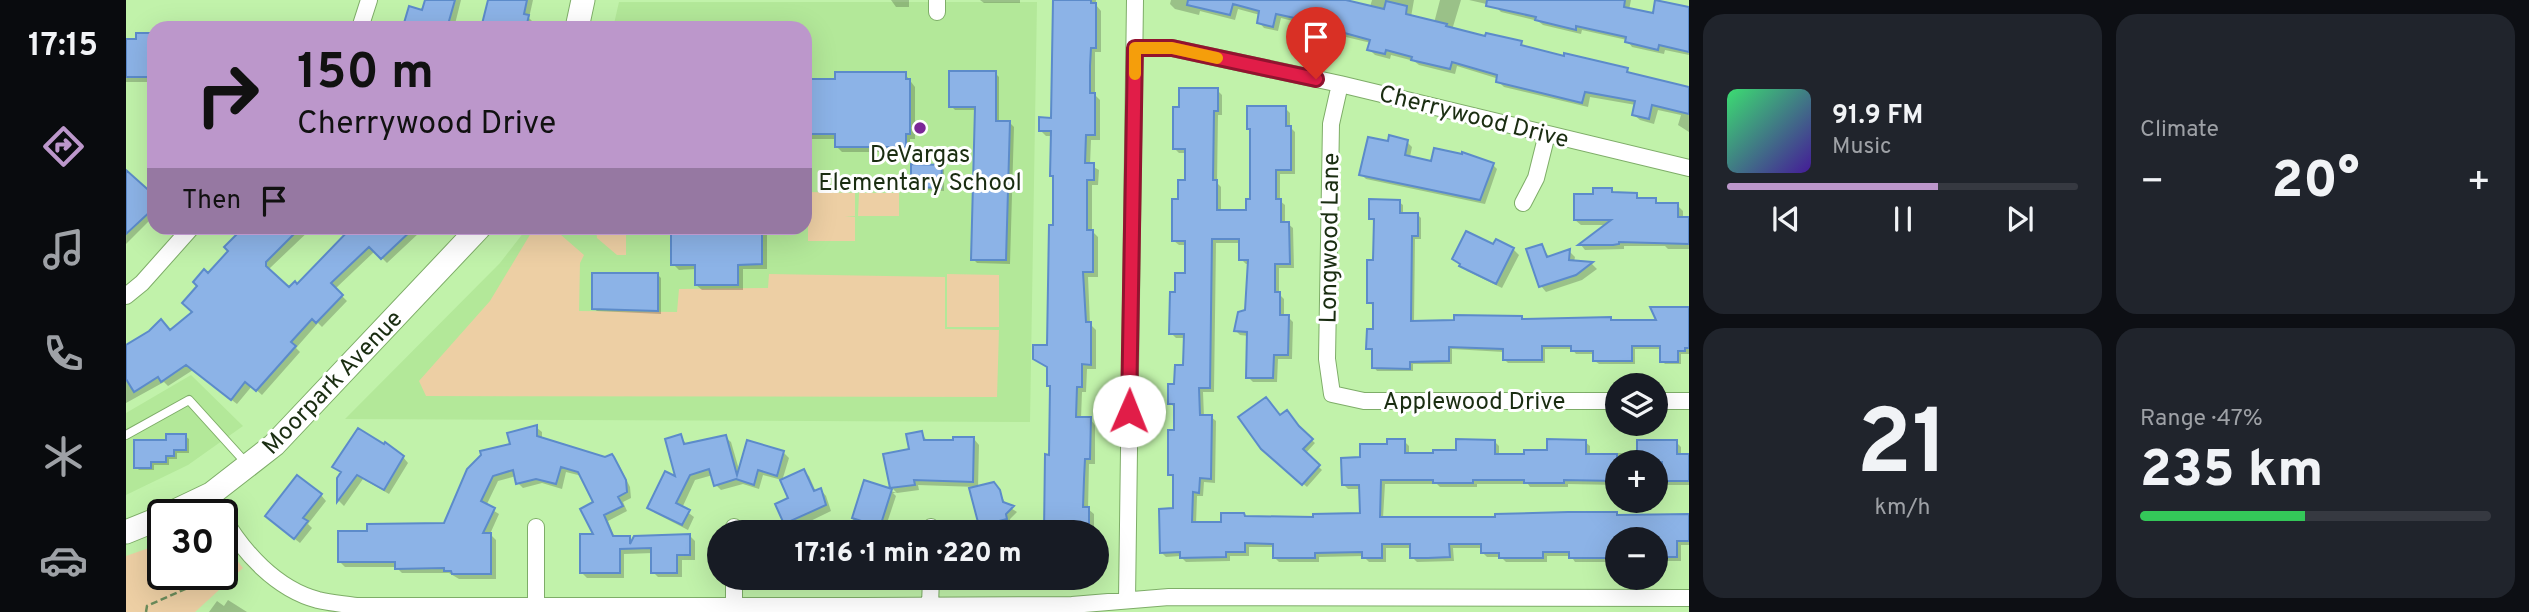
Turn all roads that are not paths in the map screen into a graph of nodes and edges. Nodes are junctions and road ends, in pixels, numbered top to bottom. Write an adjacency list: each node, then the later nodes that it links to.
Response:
1 (369, 0): 4 (street)
2 (583, 0): 5 (main road)
3 (1135, 0): 6 (street)
4 (362, 21)
5 (578, 21)
6 (1135, 48): 7 (street, Cherrywood Drive); 28 (street)
7 (1340, 84): 8 (street, Cherrywood Drive); 14 (street, Longwood Lane)
8 (1547, 134): 9 (street, Cherrywood Drive); 10 (street)
9 (1689, 168)
10 (1523, 203)
11 (185, 235): 13 (street)
12 (472, 235): 19 (main road, Moorpark Avenue)
13 (126, 296)
14 (1332, 394): 15 (street, Applewood Drive)
15 (1605, 401)
16 (1668, 401): 17 (street)
17 (1689, 401)
18 (126, 435): 19 (lane)
19 (249, 466): 20 (main road, Moorpark Avenue)
20 (225, 499)
21 (147, 524): 23 (main road)
22 (537, 527): 30 (street)
23 (126, 533)
24 (238, 536): 30 (street)
25 (734, 590): 31 (street)
26 (931, 590): 29 (street)
27 (1689, 597): 28 (street)
28 (1127, 600): 29 (street)
29 (930, 605): 32 (street)
30 (536, 606): 31 (street)
31 (734, 606): 32 (street)
32 (863, 609)

